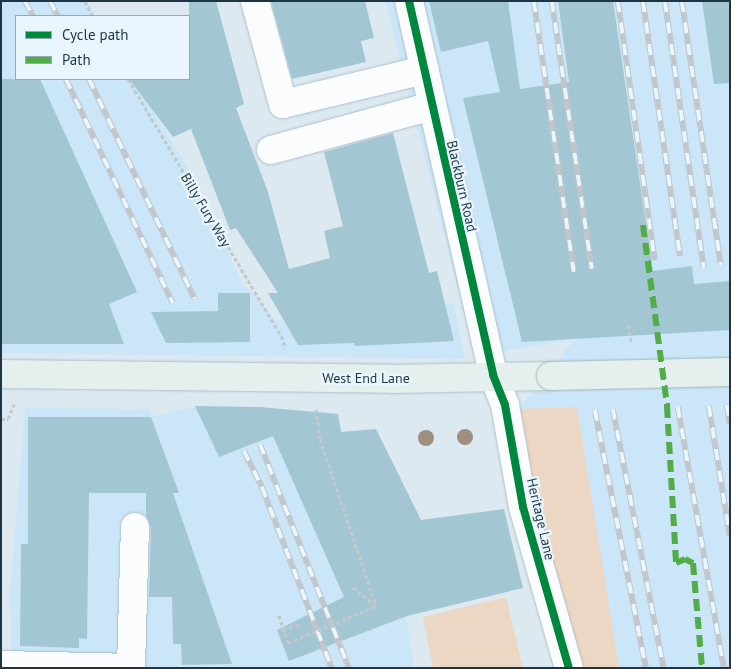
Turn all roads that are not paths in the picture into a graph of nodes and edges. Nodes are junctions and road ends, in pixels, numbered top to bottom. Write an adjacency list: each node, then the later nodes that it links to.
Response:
1 (255, 1): 3 (street)
2 (409, 1): 3 (street, Blackburn Road)
3 (425, 70): 4 (street, Blackburn Road)
4 (432, 106): 5 (street); 8 (street, Blackburn Road)
5 (271, 150)
6 (730, 372): 8 (main road, West End Lane, bridge)
7 (1, 374): 8 (main road, West End Lane)
8 (493, 375): 12 (street, Heritage Lane)
9 (136, 527): 11 (street)
10 (1, 665): 11 (street)
11 (131, 668)
12 (569, 668)

